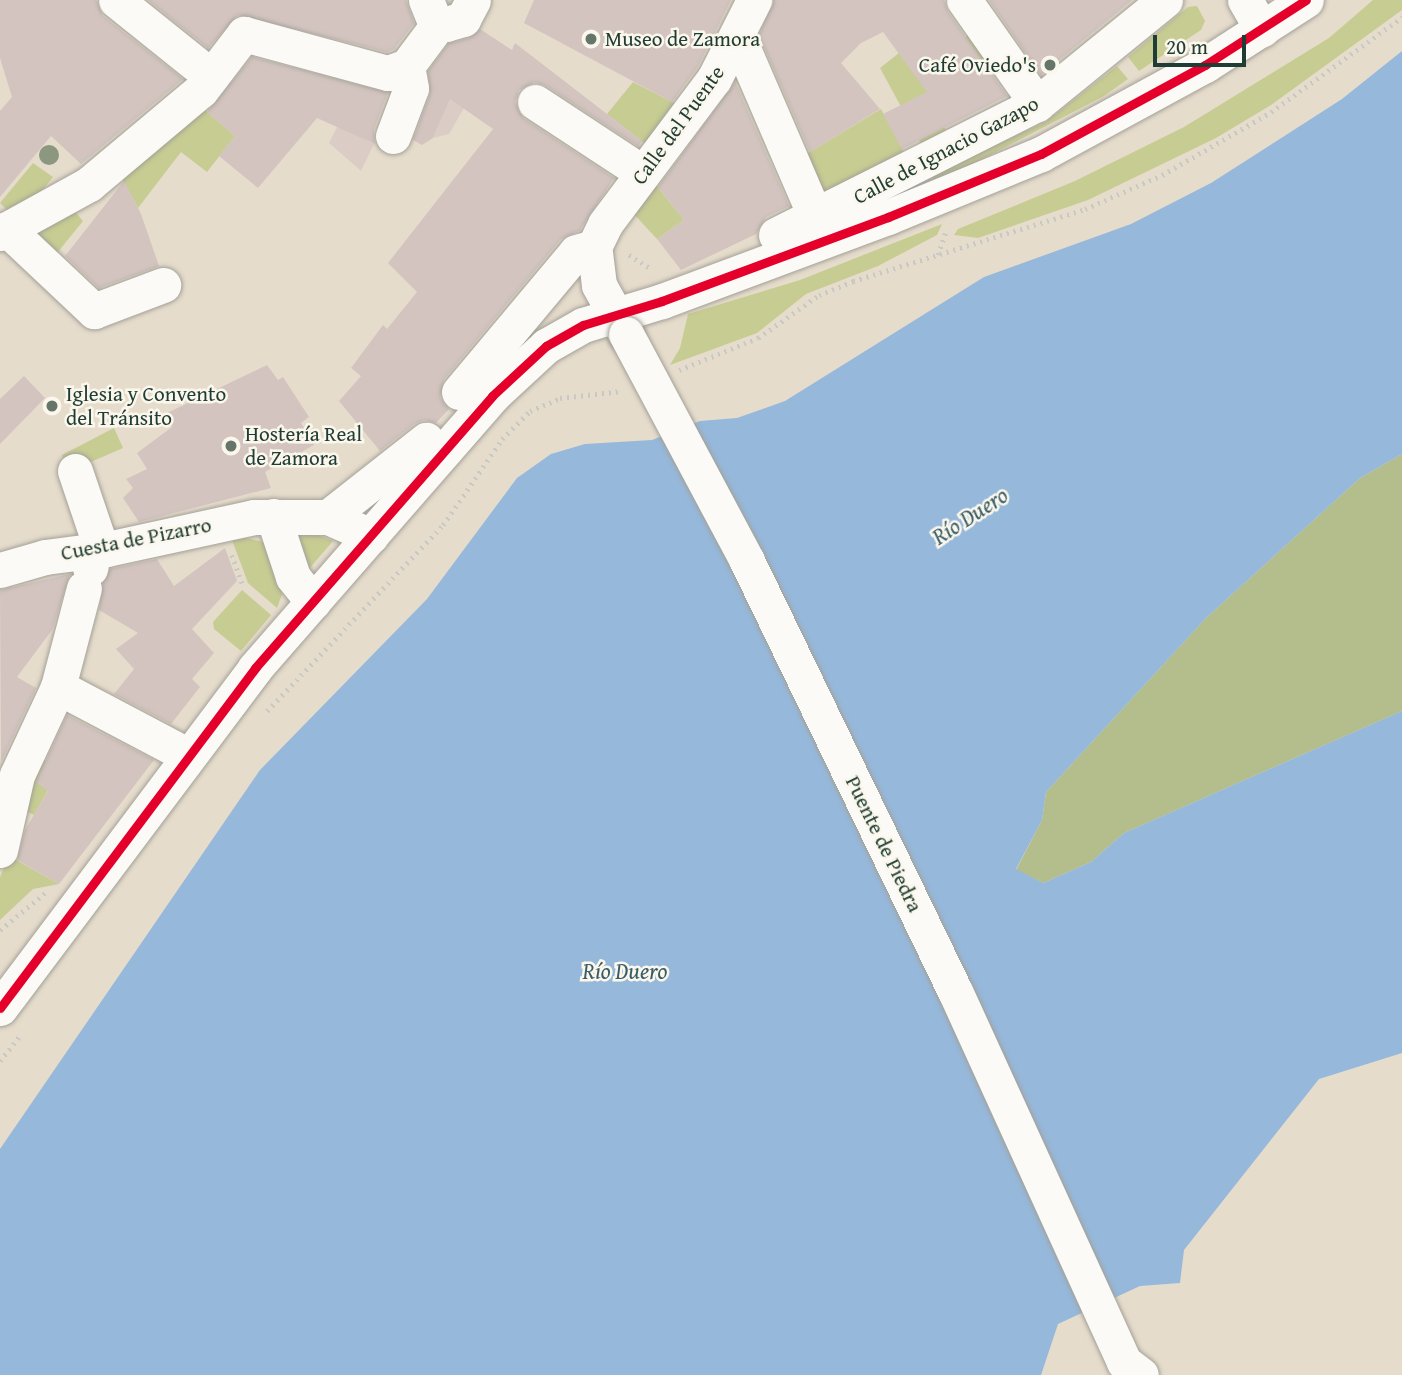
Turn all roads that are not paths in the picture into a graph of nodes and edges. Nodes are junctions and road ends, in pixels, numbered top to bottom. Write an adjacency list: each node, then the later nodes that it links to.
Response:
1 (116, 0): 11 (street)
2 (473, 0): 7 (street)
3 (754, 0): 9 (street, Calle del Puente)
4 (964, 0): 13 (street)
5 (1165, 0): 13 (street, Calle de Ignacio Gazapo)
6 (1306, 0): 8 (street)
7 (433, 11): 10 (street)
8 (1253, 15): 21 (street)
9 (738, 37): 15 (street, Calle del Puente); 16 (street)
10 (407, 66): 11 (street); 14 (street)
11 (212, 76): 17 (street)
12 (534, 102): 15 (street)
13 (1037, 104): 16 (street, Calle de Ignacio Gazapo)
14 (393, 136)
15 (643, 173): 18 (street, Calle del Puente)
16 (816, 218): 19 (street, Calle de Ignacio Gazapo)
17 (3, 231): 20 (street)
18 (594, 247): 21 (street); 22 (street, Calle del Puente)
19 (743, 248)
20 (163, 285)
21 (620, 324): 27 (street); 35 (street, Puente de Piedra, bridge)
22 (458, 392)
23 (426, 440): 26 (street)
24 (75, 471): 28 (street)
25 (274, 516): 26 (street, Cuesta de Pizarro); 28 (street, Cuesta de Pizarro); 30 (street)
26 (328, 517): 27 (street, Cuesta de Pizarro)
27 (371, 536): 30 (street)
28 (89, 569): 29 (street, Cuesta de Pizarro); 31 (street)
29 (0, 570)
30 (313, 602): 32 (street)
31 (58, 687): 32 (street); 33 (street)
32 (187, 755): 34 (street)
33 (0, 850)
34 (12, 1019)
35 (1142, 1375)

